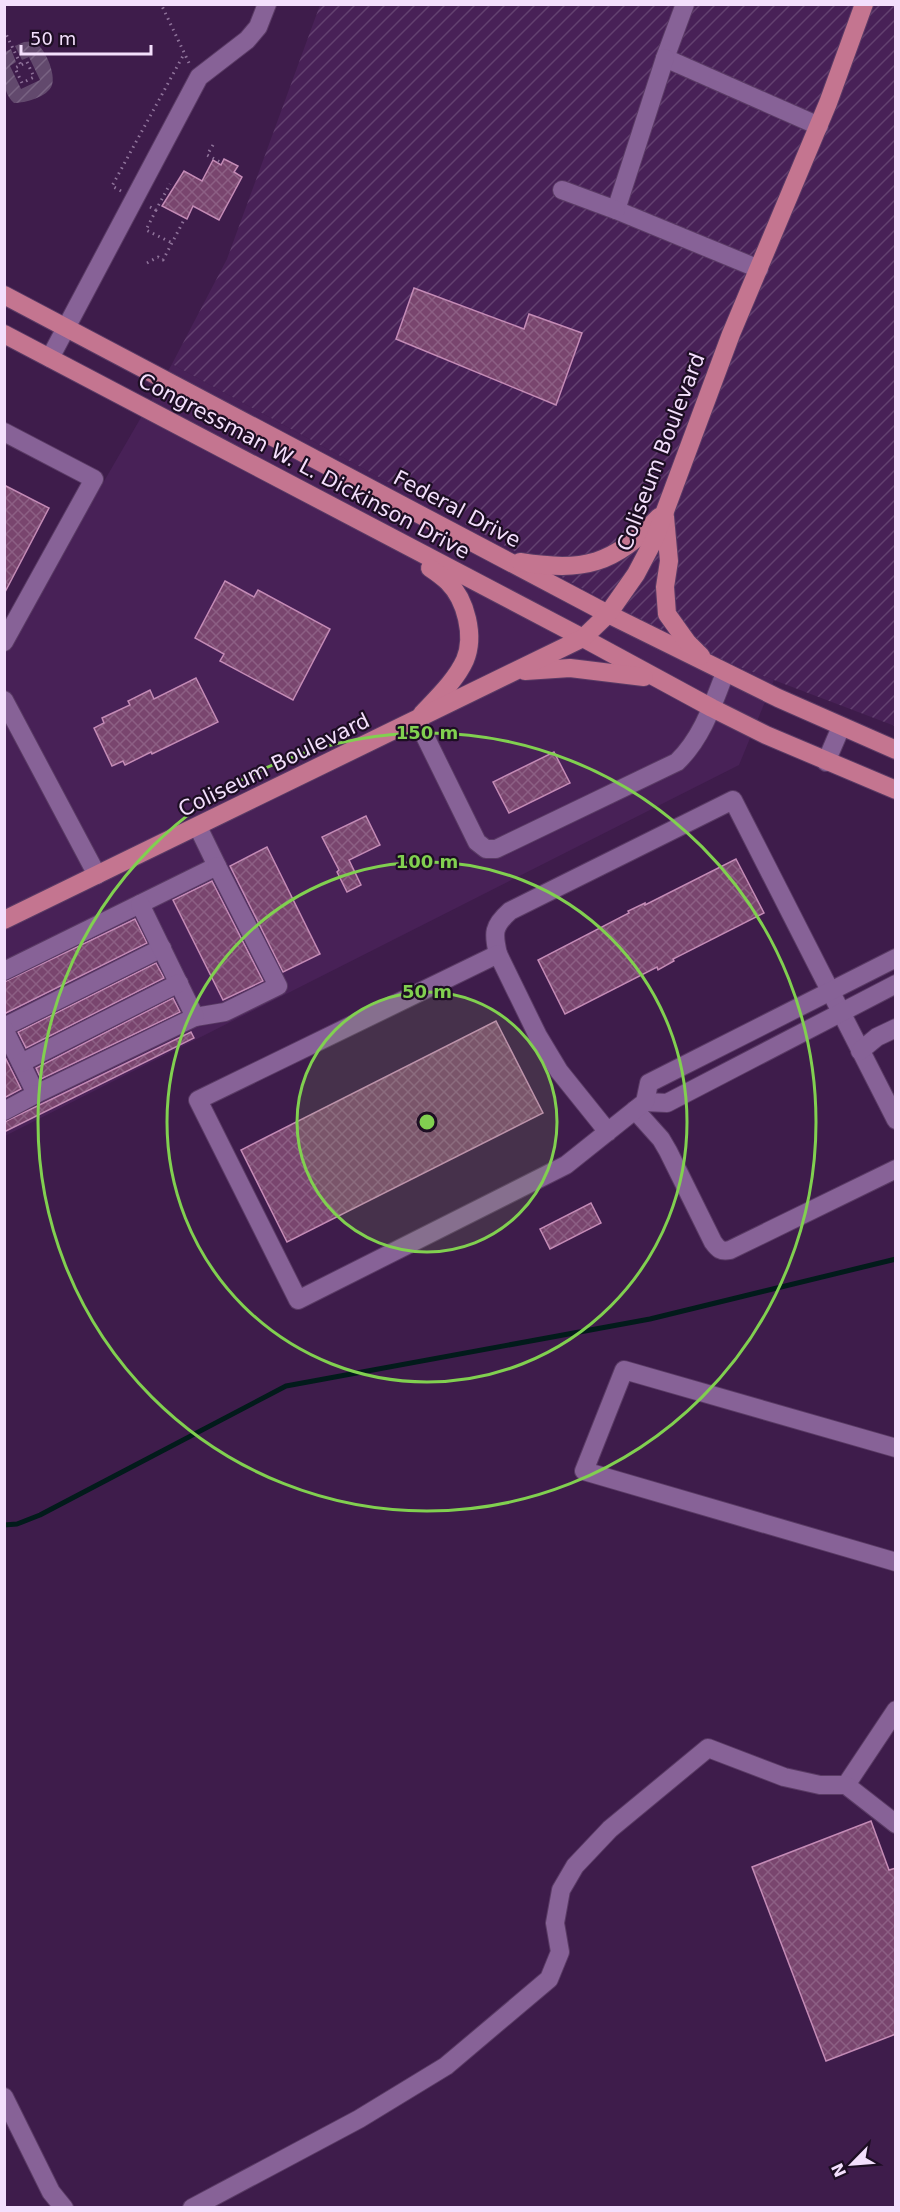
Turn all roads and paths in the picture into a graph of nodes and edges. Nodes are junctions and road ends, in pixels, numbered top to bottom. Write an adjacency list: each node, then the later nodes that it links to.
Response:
1 (166, 4): 8 (path)
2 (267, 4): 8 (street)
3 (686, 4): 6 (street)
4 (864, 4): 9 (main road, Coliseum Boulevard)
5 (4, 30): 7 (path)
6 (665, 58): 9 (street); 14 (street)
7 (21, 65): 7 (path)
8 (197, 82): 20 (street)
9 (819, 126): 18 (main road, Coliseum Boulevard)
10 (213, 145): 11 (path)
11 (222, 163)
12 (562, 190): 14 (street)
13 (156, 210): 16 (path)
14 (616, 210): 18 (street)
15 (185, 218): 16 (path)
16 (172, 243): 17 (path)
17 (147, 263)
18 (759, 269): 24 (main road, Coliseum Boulevard)
19 (4, 295): 20 (main road, Federal Drive)
20 (67, 328): 22 (street); 26 (main road, Federal Drive)
21 (4, 334): 22 (main road, Congressman W. L. Dickinson Drive)
22 (50, 358): 25 (main road, Congressman W. L. Dickinson Drive)
23 (4, 432): 29 (street)
24 (664, 512): 26 (main road); 27 (main road, Coliseum Boulevard); 30 (main road)
25 (385, 535): 28 (main road, Congressman W. L. Dickinson Drive); 35 (main road)
26 (504, 559): 27 (main road, Federal Drive)
27 (608, 614): 28 (main road, Coliseum Boulevard); 30 (main road, Federal Drive)
28 (583, 638): 31 (main road, Coliseum Boulevard); 32 (main road)
29 (4, 642)
30 (719, 670): 34 (street); 36 (main road, Federal Drive)
31 (515, 672): 32 (main road); 35 (main road, Coliseum Boulevard)
32 (655, 678): 34 (main road)
33 (4, 700): 42 (street)
34 (712, 708): 35 (street); 38 (main road)
35 (417, 720): 40 (main road, Coliseum Boulevard)
36 (841, 727): 37 (main road, Federal Drive); 38 (street)
37 (896, 750)
38 (826, 762): 39 (main road)
39 (896, 790)
40 (198, 827): 41 (street); 42 (main road, Coliseum Boulevard)
41 (217, 866): 43 (street); 53 (street)
42 (97, 875): 44 (main road, Coliseum Boulevard)
43 (140, 904): 45 (street); 48 (street)
44 (4, 920)
45 (162, 948): 49 (street); 54 (street)
46 (498, 954): 51 (street); 62 (street); 62 (street)
47 (896, 958): 51 (street)
48 (4, 971)
49 (179, 983): 53 (street); 57 (street)
50 (896, 984): 52 (street)
51 (830, 992): 52 (street); 59 (street)
52 (841, 1013): 56 (street); 59 (street)
53 (195, 1017): 58 (street)
54 (4, 1028): 57 (street)
55 (896, 1028): 56 (street)
56 (860, 1051): 61 (street)
57 (21, 1063): 58 (street)
58 (36, 1094): 60 (street)
59 (640, 1106): 62 (street); 63 (street)
60 (4, 1111)
61 (896, 1120)
62 (608, 1132)
63 (896, 1169)
64 (896, 1448): 65 (street)
65 (896, 1562)
66 (896, 1710): 67 (street)
67 (846, 1785): 68 (street); 71 (street)
68 (896, 1824)
69 (4, 2097): 70 (street)
70 (64, 2208)
71 (192, 2208)

